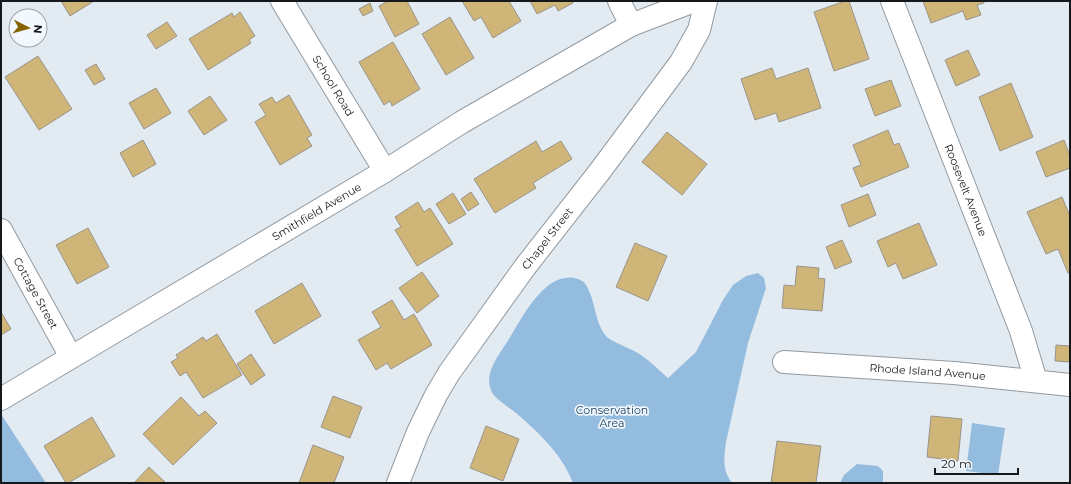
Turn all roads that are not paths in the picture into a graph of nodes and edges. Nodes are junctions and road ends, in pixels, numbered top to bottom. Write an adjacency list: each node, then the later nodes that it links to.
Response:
1 (282, 1): 7 (street, School Road)
2 (619, 1): 6 (street)
3 (694, 1): 6 (street, Smithfield Avenue)
4 (706, 1): 14 (street, Chapel Street)
5 (892, 1): 11 (street, Roosevelt Avenue)
6 (631, 25): 7 (street, Smithfield Avenue)
7 (385, 171): 9 (street, Smithfield Avenue)
8 (1, 230): 9 (street, Cottage Street)
9 (71, 357): 13 (street, Smithfield Avenue)
10 (784, 362): 11 (street, Rhode Island Avenue)
11 (1036, 381): 12 (street, Rhode Island Avenue)
12 (1070, 385)
13 (1, 399)
14 (398, 483)

